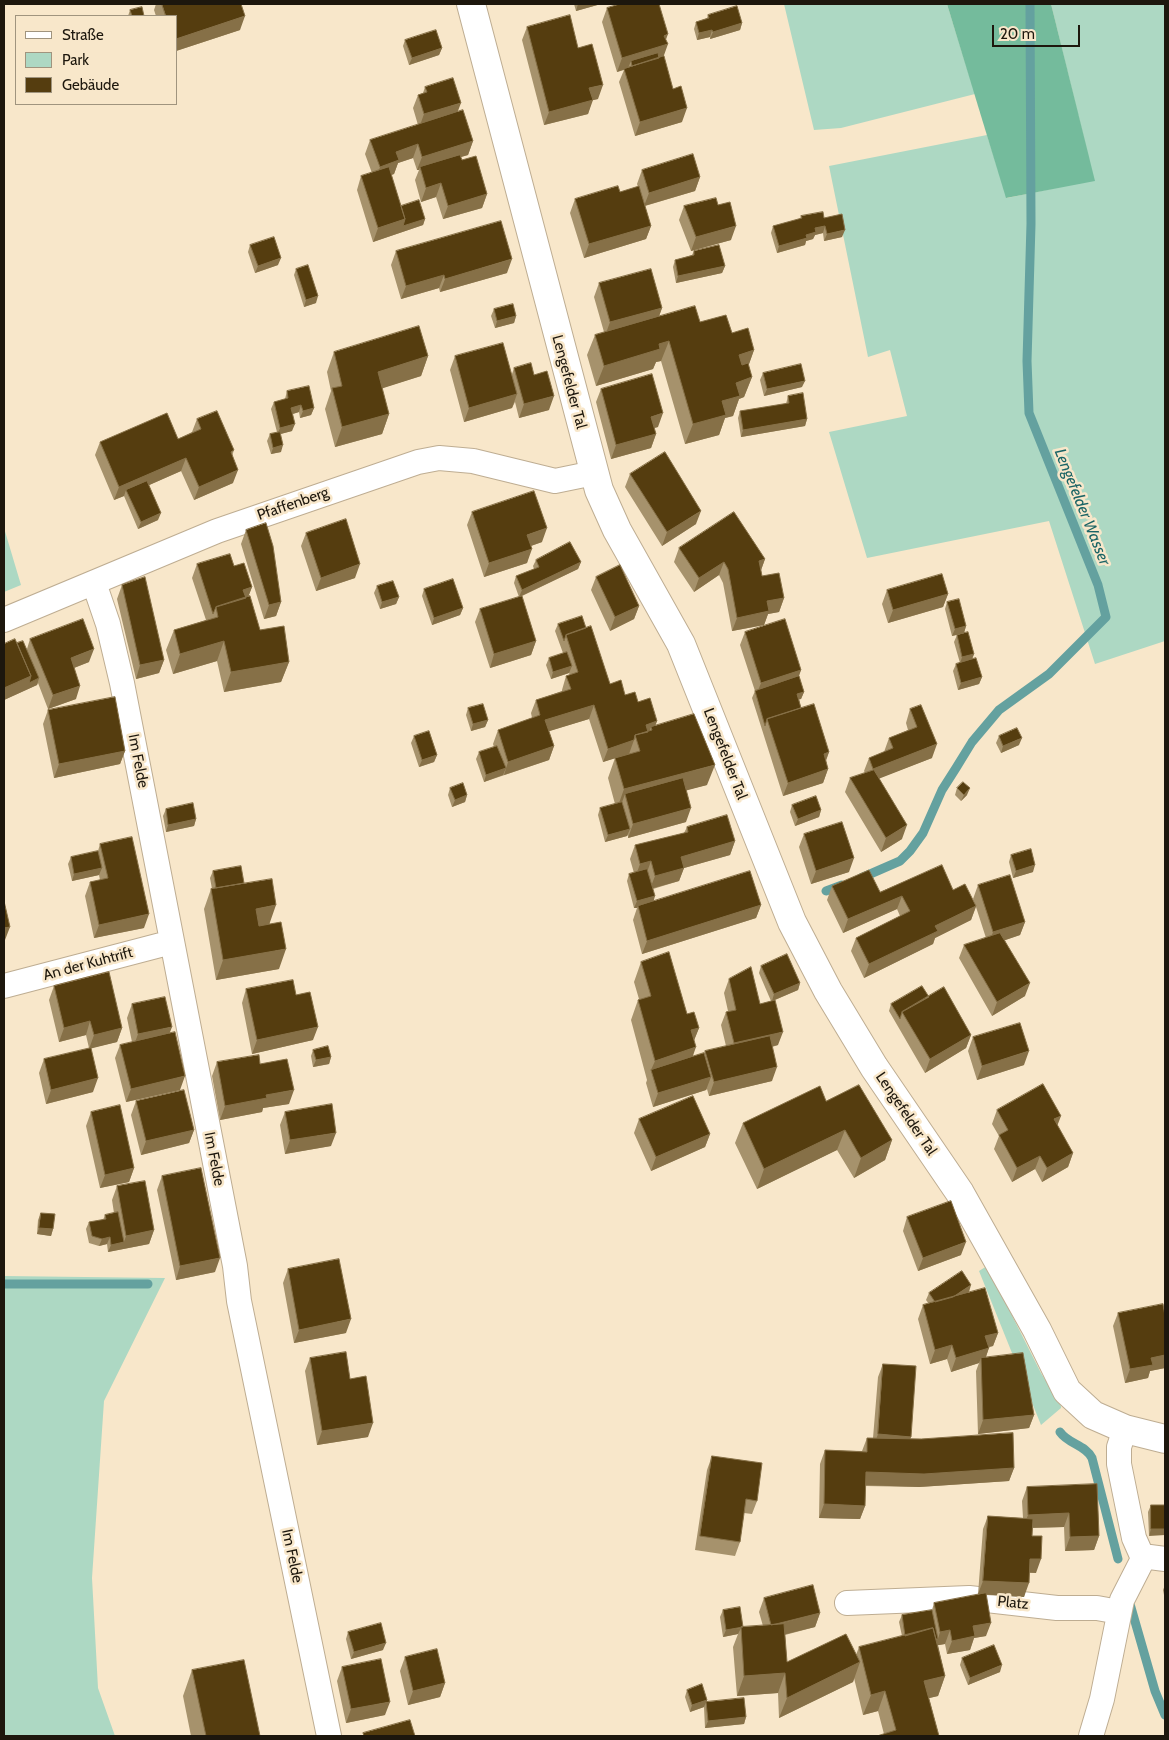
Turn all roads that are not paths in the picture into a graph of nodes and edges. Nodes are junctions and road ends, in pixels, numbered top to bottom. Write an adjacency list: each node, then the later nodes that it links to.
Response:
1 (470, 4): 2 (street, Lengefelder Tal)
2 (594, 473): 3 (street, Pfaffenberg); 7 (street, Lengefelder Tal)
3 (94, 583): 4 (street, Pfaffenberg); 5 (street, Im Felde)
4 (4, 620)
5 (172, 942): 6 (street, An der Kuhtrift); 12 (street, Im Felde)
6 (4, 986)
7 (1125, 1429): 8 (street, Lengefelder Tal); 9 (street)
8 (1165, 1439)
9 (1155, 1558): 11 (street)
10 (846, 1603): 11 (street, Platz)
11 (1119, 1612): 13 (street)
12 (329, 1736)
13 (1090, 1736)

